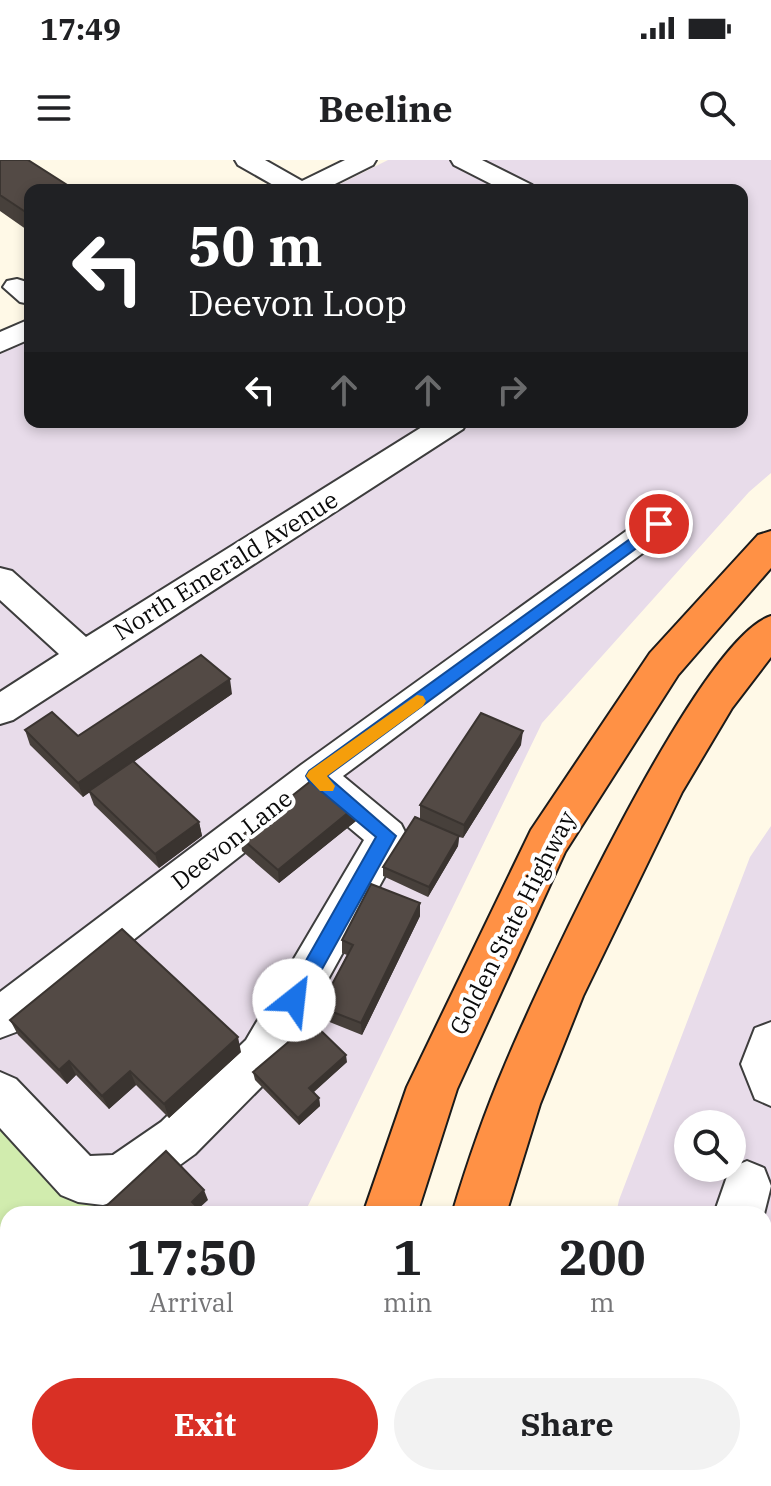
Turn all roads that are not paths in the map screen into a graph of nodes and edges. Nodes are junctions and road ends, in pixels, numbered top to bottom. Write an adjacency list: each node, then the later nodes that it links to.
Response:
1 (247, 160): 4 (street)
2 (364, 160): 5 (street)
3 (463, 160): 6 (street)
4 (290, 184)
5 (314, 184)
6 (511, 184)
7 (24, 331): 8 (street)
8 (0, 343)
9 (443, 428): 14 (street, North Emerald Avenue)
10 (659, 524): 16 (street, Deevon Lane)
11 (771, 544): 21 (highway, Golden State Highway)
12 (0, 580): 14 (street)
13 (771, 630): 22 (highway)
14 (84, 656): 15 (street, North Emerald Avenue)
15 (0, 710)
16 (315, 776): 17 (street, Deevon Lane); 20 (street)
17 (0, 1018)
18 (771, 1043): 19 (street)
19 (771, 1084)
20 (0, 1094)
21 (393, 1206)
22 (481, 1206)

